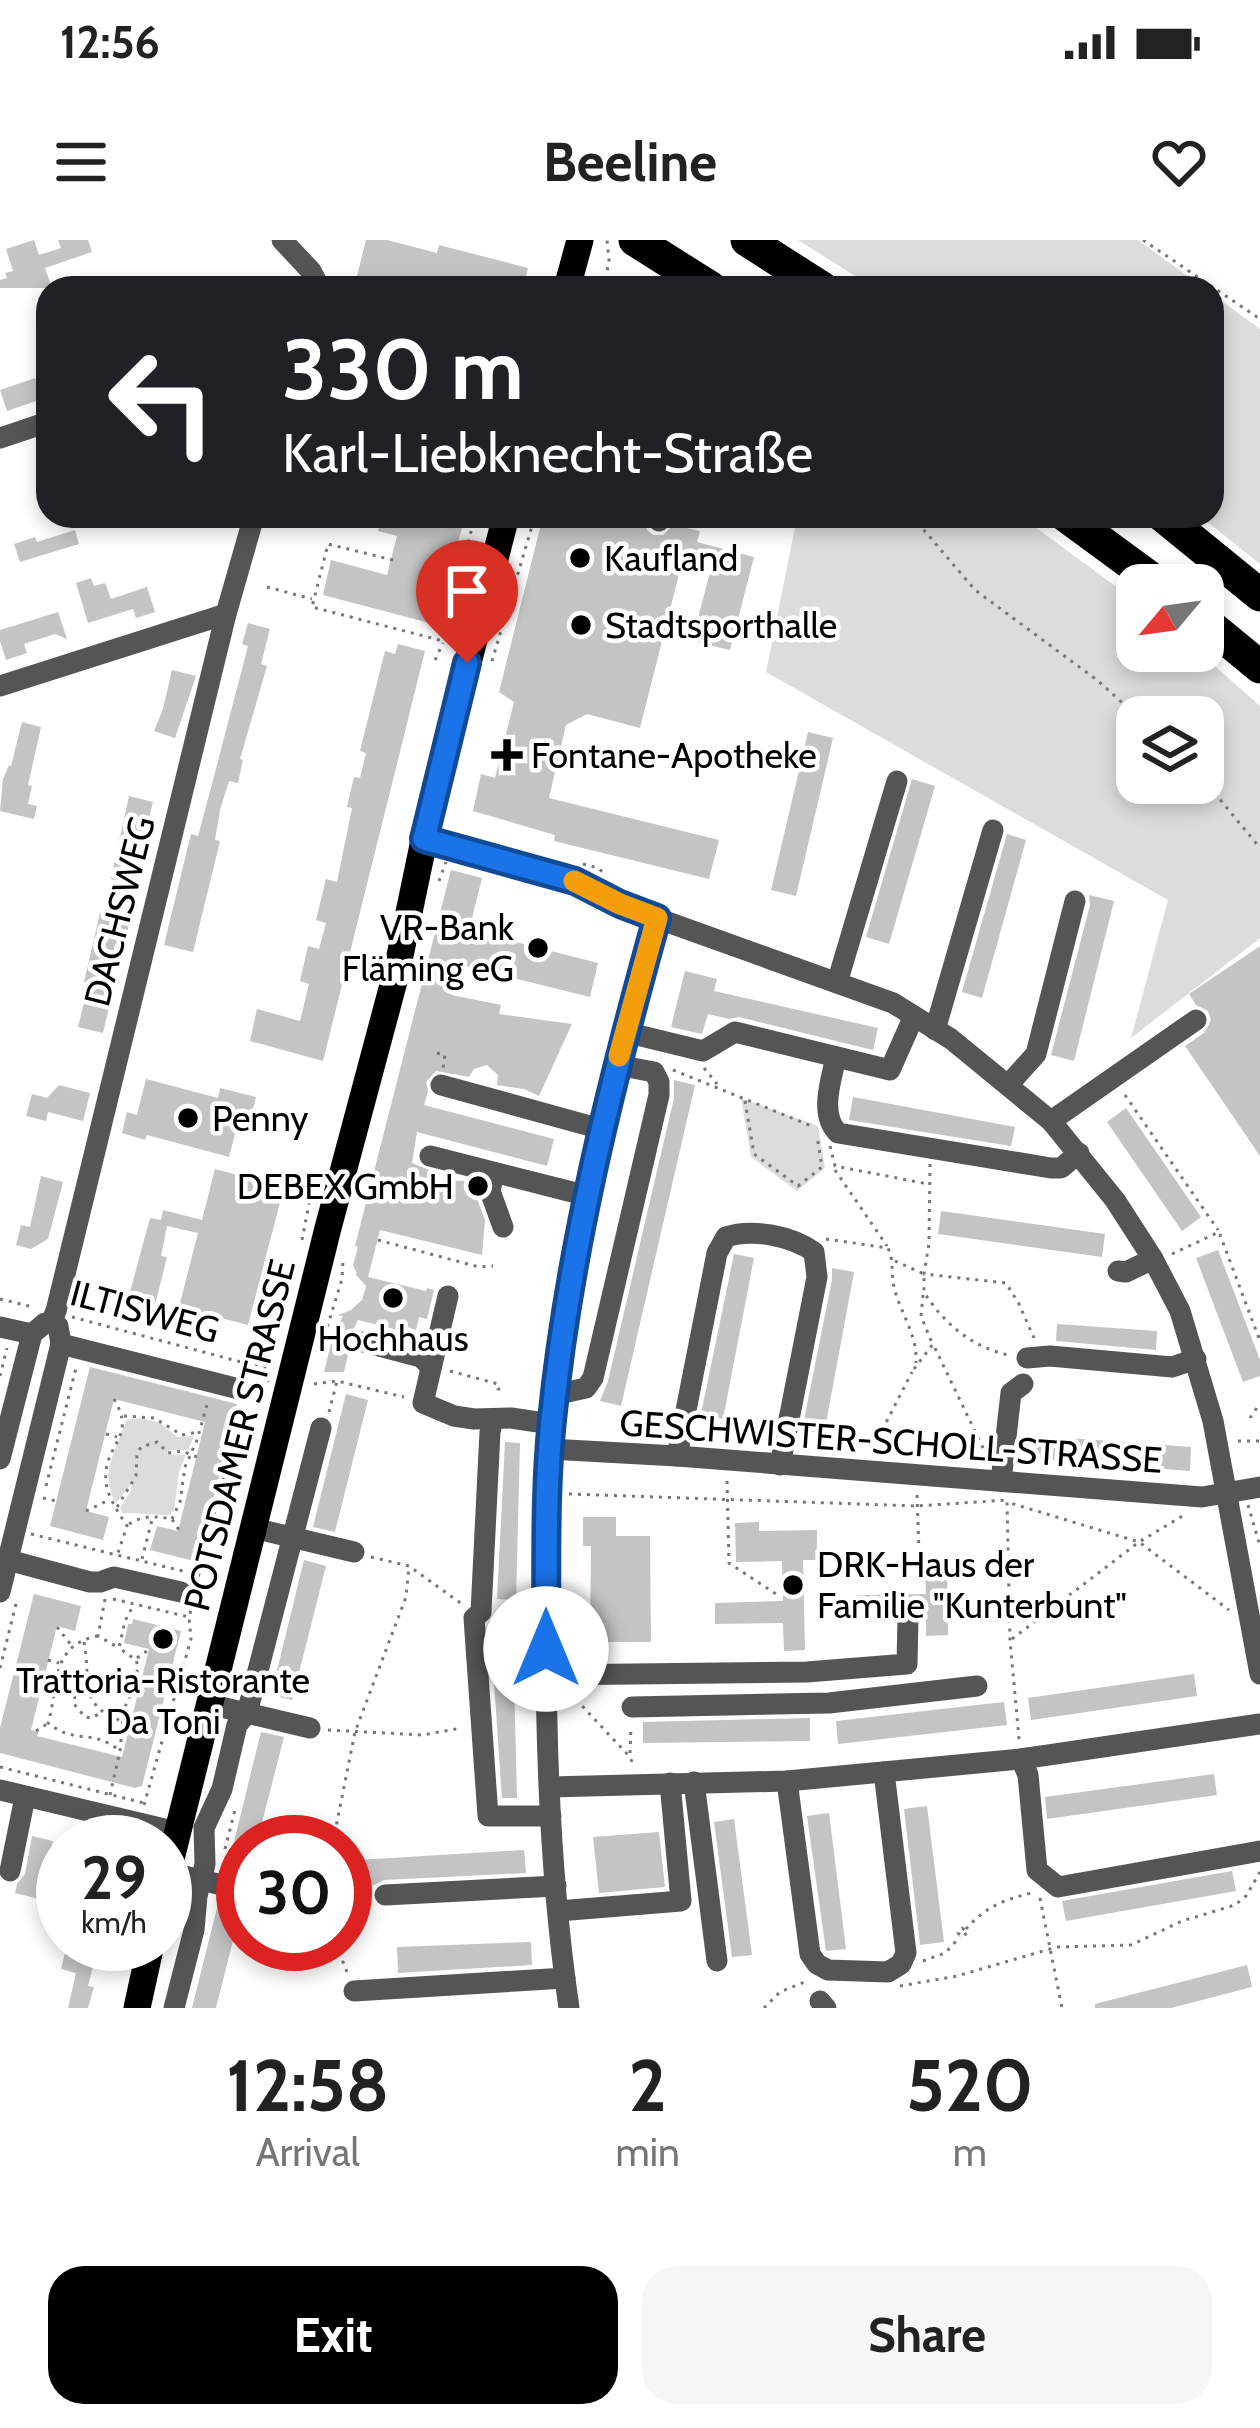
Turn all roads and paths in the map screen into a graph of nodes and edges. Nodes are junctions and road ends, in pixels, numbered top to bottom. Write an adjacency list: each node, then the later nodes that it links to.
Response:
1 (282, 240): 7 (street)
2 (580, 240): 8 (main road)
3 (607, 240): 9 (path)
4 (635, 240): 10 (highway)
5 (747, 240): 11 (highway)
6 (1143, 240): 12 (path)
7 (314, 276)
8 (571, 276)
9 (606, 276)
10 (692, 276)
11 (803, 276)
12 (1195, 276)
13 (1224, 295): 14 (path)
14 (1260, 319)
15 (36, 426): 16 (street)
16 (0, 438)
17 (251, 528): 29 (street, DACHSWEG)
18 (473, 528): 31 (path)
19 (503, 528): 40 (main road, POTSDAMER STRASSE)
20 (531, 528): 33 (path)
21 (922, 528): 36 (path)
22 (1082, 528): 25 (highway)
23 (1178, 528): 27 (highway)
24 (393, 560): 28 (path)
25 (1131, 564)
26 (267, 587): 28 (path)
27 (1260, 595)
28 (314, 599): 31 (path)
29 (226, 614): 35 (street); 83 (street, DACHSWEG)
30 (1224, 637): 34 (highway)
31 (443, 641): 32 (path)
32 (435, 660)
33 (492, 661)
34 (1260, 667)
35 (0, 686)
36 (1116, 697)
37 (897, 781): 46 (street)
38 (1224, 804): 41 (path)
39 (993, 830): 49 (street)
40 (424, 839): 45 (street); 142 (main road, POTSDAMER STRASSE)
41 (1260, 848)
42 (577, 862): 43 (path)
43 (610, 880)
44 (1075, 901): 56 (street)
45 (657, 918): 46 (street); 50 (street)
46 (837, 983): 47 (street)
47 (914, 1016): 49 (street); 51 (street)
48 (1196, 1020): 54 (street)
49 (935, 1030): 56 (street)
50 (625, 1032): 51 (street); 52 (street)
51 (836, 1057): 59 (street)
52 (617, 1065): 60 (street); 100 (street)
53 (674, 1070): 57 (path)
54 (1113, 1077): 58 (street); 69 (path)
55 (441, 1084): 60 (street)
56 (1009, 1084): 58 (street)
57 (745, 1099): 57 (path)
58 (1051, 1121): 62 (street)
59 (832, 1128): 61 (street); 64 (path)
60 (601, 1129): 67 (street)
61 (932, 1147): 62 (street); 66 (path)
62 (1079, 1154): 75 (street)
63 (430, 1156): 65 (street)
64 (835, 1166): 66 (path); 73 (path)
65 (494, 1173): 67 (street); 68 (street)
66 (929, 1186): 72 (path)
67 (588, 1196): 100 (street)
68 (503, 1227)
69 (1220, 1232): 75 (path); 85 (path)
70 (378, 1240): 77 (path)
71 (802, 1243): 73 (path); 118 (street); 121 (street)
72 (928, 1243): 74 (path); 79 (path)
73 (888, 1248): 76 (path)
74 (935, 1248)
75 (1153, 1259): 78 (street); 90 (street)
76 (893, 1260): 79 (path); 92 (path)
77 (493, 1266)
78 (1118, 1271)
79 (924, 1274): 80 (path); 89 (path)
80 (924, 1292): 88 (path); 89 (path)
81 (448, 1296): 91 (street)
82 (0, 1299): 83 (path, ILTISWEG)
83 (46, 1323): 84 (street); 87 (street); 93 (path, ILTISWEG); 119 (street, DACHSWEG)
84 (0, 1327)
85 (1260, 1341)
86 (364, 1342): 91 (street)
87 (61, 1344): 95 (street); 147 (street)
88 (933, 1344): 92 (path); 129 (path)
89 (1034, 1357): 90 (street)
90 (1196, 1359): 128 (street)
91 (431, 1366): 97 (path); 102 (street)
92 (914, 1369): 124 (path)
93 (274, 1374)
94 (1023, 1384): 129 (street)
95 (224, 1385): 111 (path)
96 (308, 1385): 102 (path)
97 (502, 1389)
98 (70, 1391): 99 (path)
99 (83, 1395)
100 (554, 1395): 108 (street)
101 (115, 1399): 104 (path)
102 (423, 1403): 106 (street)
103 (1260, 1403): 105 (path)
104 (124, 1417): 111 (path); 113 (path)
105 (1250, 1418)
106 (493, 1419): 108 (street); 160 (street)
107 (62, 1424): 109 (path)
108 (551, 1424): 116 (street)
109 (75, 1428)
110 (321, 1428): 144 (street)
111 (200, 1431): 117 (path)
112 (106, 1434): 113 (path)
113 (119, 1437): 127 (path)
114 (1235, 1441): 115 (path)
115 (1260, 1441)
116 (549, 1449): 118 (street, GESCHWISTER-SCHOLL-STRASSE); 130 (street)
117 (194, 1455): 137 (path); 140 (path)
118 (677, 1456): 120 (street, GESCHWISTER-SCHOLL-STRASSE)
119 (0, 1459)
120 (727, 1461): 121 (street, GESCHWISTER-SCHOLL-STRASSE); 133 (path)
121 (780, 1465): 124 (street, GESCHWISTER-SCHOLL-STRASSE)
122 (51, 1466): 123 (path)
123 (64, 1468)
124 (860, 1471): 125 (street, GESCHWISTER-SCHOLL-STRASSE)
125 (916, 1475): 129 (street, GESCHWISTER-SCHOLL-STRASSE); 136 (path)
126 (95, 1476): 127 (path)
127 (105, 1479): 134 (path)
128 (1244, 1490): 131 (street, GESCHWISTER-SCHOLL-STRASSE); 146 (path); 175 (street)
129 (1004, 1492): 131 (street, GESCHWISTER-SCHOLL-STRASSE); 136 (path); 145 (path); 167 (path)
130 (549, 1494): 133 (path); 161 (street)
131 (1198, 1497): 145 (path)
132 (43, 1498): 135 (path)
133 (728, 1498): 136 (path); 157 (path)
134 (111, 1500): 137 (path); 138 (path)
135 (56, 1501)
136 (917, 1506): 154 (path)
137 (116, 1508): 141 (path)
138 (86, 1511)
139 (153, 1516): 140 (path); 141 (path); 150 (path)
140 (172, 1519): 143 (path)
141 (127, 1526): 149 (path)
142 (253, 1528): 144 (street); 180 (main road, POTSDAMER STRASSE)
143 (178, 1530)
144 (292, 1537): 148 (street); 183 (street)
145 (1139, 1542): 162 (path); 167 (path)
146 (1260, 1546)
147 (9, 1547): 149 (path); 152 (street); 155 (street); 156 (street)
148 (354, 1552): 151 (path)
149 (117, 1555): 150 (path)
150 (142, 1561): 153 (path)
151 (409, 1566): 160 (path); 190 (path)
152 (76, 1568)
153 (203, 1576)
154 (920, 1580)
155 (0, 1592)
156 (181, 1592)
157 (776, 1594)
158 (105, 1597): 165 (path)
159 (134, 1604): 169 (path)
160 (481, 1612): 161 (path); 186 (street)
161 (546, 1615): 176 (street)
162 (1238, 1616)
163 (908, 1618): 174 (street)
164 (57, 1627): 168 (path)
165 (98, 1636): 166 (path); 169 (path)
166 (83, 1640): 168 (path); 177 (path)
167 (1010, 1640): 193 (path)
168 (74, 1647): 173 (path)
169 (119, 1648): 172 (path)
170 (147, 1651): 172 (path)
171 (48, 1660): 173 (path)
172 (135, 1660): 185 (path)
173 (60, 1663): 184 (path)
174 (829, 1671): 176 (street); 179 (street)
175 (1260, 1674)
176 (550, 1675): 192 (path); 200 (street)
177 (86, 1682): 182 (path); 182 (path)
178 (977, 1686): 179 (street)
179 (829, 1703): 181 (street)
180 (208, 1704): 183 (street); 206 (main road, POTSDAMER STRASSE)
181 (632, 1706): 192 (path)
182 (103, 1711): 185 (path)
183 (247, 1713): 188 (street); 213 (street)
184 (48, 1723): 189 (path); 191 (path)
185 (127, 1723): 191 (path)
186 (482, 1724): 190 (path); 208 (street)
187 (1260, 1724): 193 (street)
188 (310, 1728): 190 (path)
189 (36, 1731)
190 (355, 1732): 207 (path)
191 (120, 1751): 202 (path)
192 (629, 1756): 199 (path)
193 (1021, 1759): 195 (street); 209 (street)
194 (0, 1767): 202 (path)
195 (884, 1772): 196 (street); 222 (street)
196 (787, 1781): 197 (street); 222 (street)
197 (694, 1782): 198 (street); 220 (street)
198 (670, 1783): 199 (street); 218 (street)
199 (646, 1784): 200 (street)
200 (550, 1787): 208 (street)
201 (0, 1790): 203 (street)
202 (110, 1795): 204 (path)
203 (25, 1797): 205 (street); 210 (street)
204 (148, 1804)
205 (103, 1815)
206 (181, 1815)
207 (338, 1815)
208 (551, 1816): 215 (street)
209 (1260, 1851)
210 (10, 1870)
211 (1260, 1872): 219 (path)
212 (192, 1879): 213 (street)
213 (202, 1880): 214 (street); 227 (street)
214 (216, 1883)
215 (556, 1886): 216 (street); 218 (street)
216 (386, 1895): 217 (path)
217 (372, 1904)
218 (558, 1911): 223 (street)
219 (1049, 1949): 222 (path); 222 (path); 230 (path)
220 (717, 1960)
221 (146, 1971): 226 (main road)
222 (901, 1975)
223 (565, 1978): 224 (street); 228 (street)
224 (354, 1991)
225 (820, 1997): 229 (path)
226 (137, 2008)
227 (174, 2008)
228 (569, 2008)
229 (764, 2008)
230 (1062, 2008)

